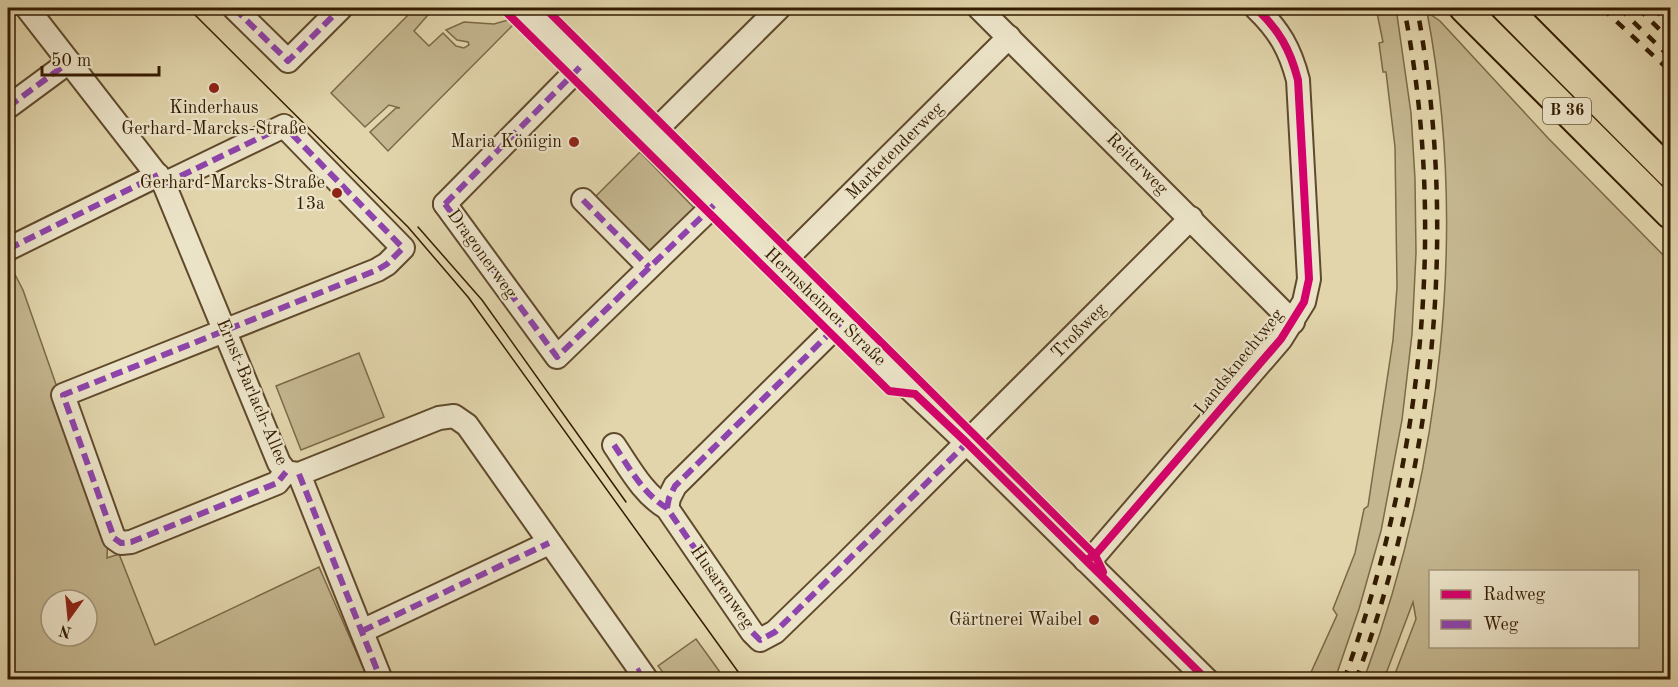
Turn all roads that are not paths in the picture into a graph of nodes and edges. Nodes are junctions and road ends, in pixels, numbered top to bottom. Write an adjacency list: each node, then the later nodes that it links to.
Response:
1 (27, 8): 11 (street, Ernst-Barlach-Allee)
2 (234, 8): 3 (street)
3 (341, 8)
4 (524, 8): 12 (street, Hermsheimer Straße)
5 (779, 8): 14 (street)
6 (980, 8): 10 (street, Reiterweg)
7 (1256, 8): 24 (street, Landsknechtweg)
8 (1464, 8): 19 (main road, B 36)
9 (1506, 8): 15 (main road, B 36)
10 (1009, 38): 20 (street, Reiterweg); 22 (street, Marketenderweg)
11 (69, 62): 13 (street); 16 (street, Ernst-Barlach-Allee)
12 (581, 66): 14 (street, Hermsheimer Straße); 23 (street, Dragonerweg)
13 (8, 106)
14 (651, 135): 18 (street, Hermsheimer Straße)
15 (1671, 173)
16 (161, 180): 21 (street); 26 (street, Ernst-Barlach-Allee); 26 (street)
17 (583, 201): 23 (street)
18 (717, 201): 22 (street, Hermsheimer Straße); 23 (street, Dragonerweg)
19 (1671, 214)
20 (1191, 218): 24 (street, Reiterweg); 27 (street, Troßweg)
21 (8, 249)
22 (781, 264): 25 (street, Hermsheimer Straße)
23 (649, 267)
24 (1293, 322): 32 (street, Landsknechtweg)
25 (840, 323): 27 (street, Hermsheimer Straße); 30 (street)
26 (224, 329): 29 (street, Ernst-Barlach-Allee); 29 (street)
27 (967, 443): 30 (street, Husarenweg); 32 (street, Hermsheimer Straße)
28 (614, 445): 30 (street)
29 (293, 473): 31 (street, Ernst-Barlach-Allee); 33 (street)
30 (667, 508)
31 (549, 543): 33 (street); 34 (street, Ernst-Barlach-Allee)
32 (1085, 560): 36 (street, Hermsheimer Straße)
33 (362, 631): 35 (street)
34 (636, 676)
35 (381, 680)
36 (1207, 680)

